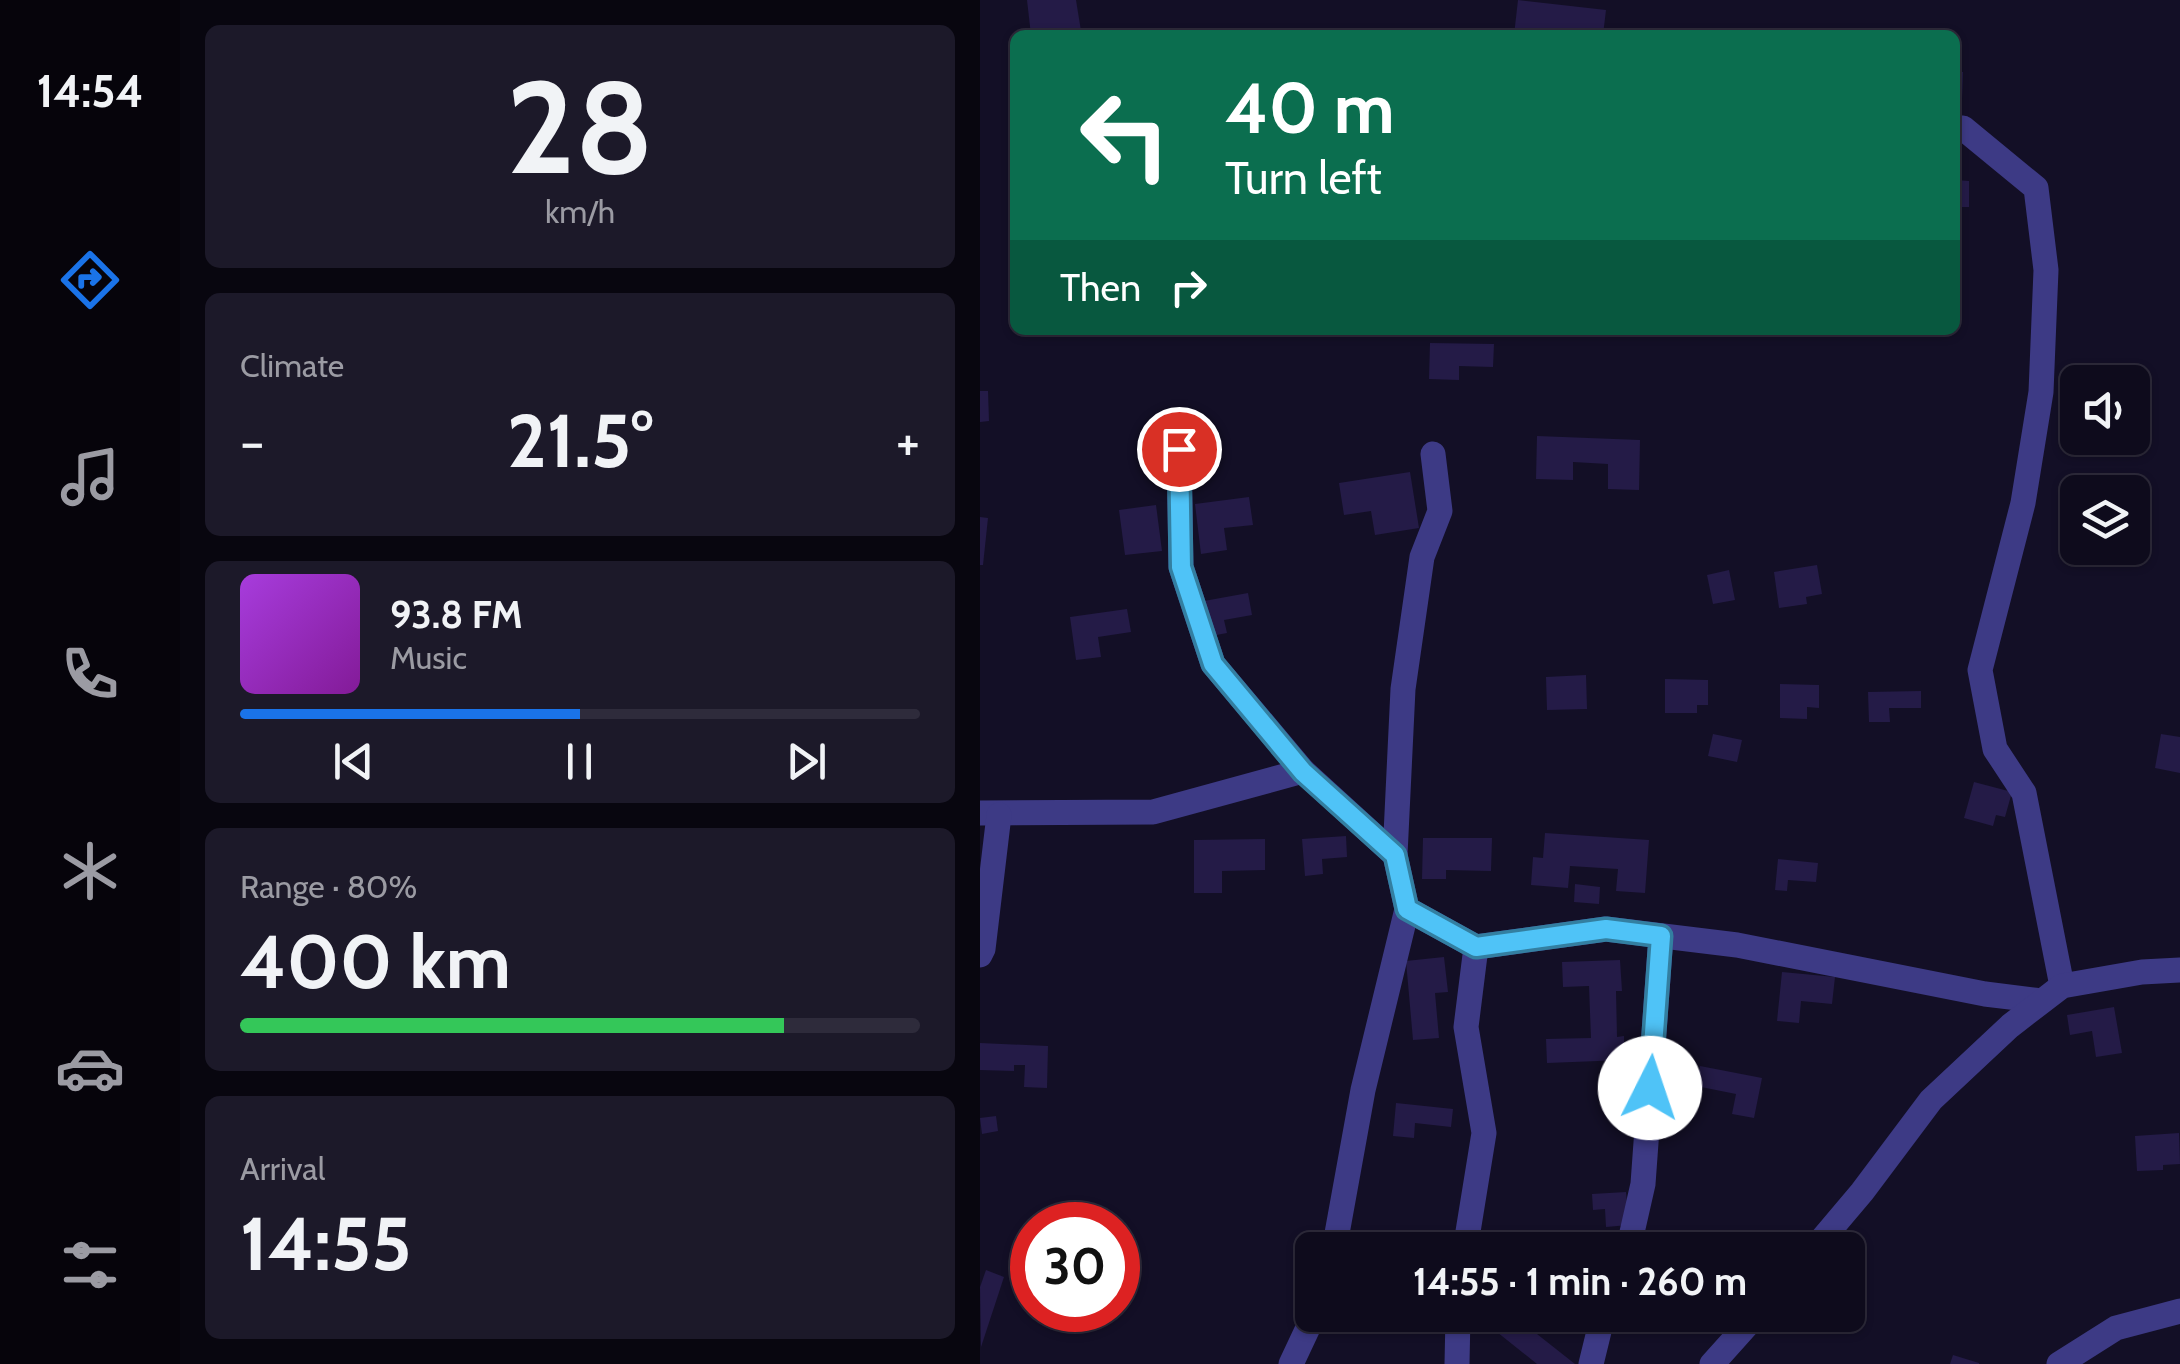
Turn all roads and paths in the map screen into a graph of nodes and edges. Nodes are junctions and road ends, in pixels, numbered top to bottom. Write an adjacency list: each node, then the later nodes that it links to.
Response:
1 (1964, 128): 12 (street)
2 (1179, 449): 4 (street)
3 (1433, 454): 6 (street)
4 (1303, 772): 5 (street); 6 (street)
5 (990, 814): 10 (street)
6 (1395, 855): 7 (street)
7 (1407, 909): 9 (street); 13 (street)
8 (1661, 936): 9 (street); 12 (street); 15 (street)
9 (1476, 947): 14 (street)
10 (980, 955)
11 (2180, 970): 12 (street)
12 (2052, 994): 16 (street)
13 (1337, 1232)
14 (1467, 1232)
15 (1632, 1232)
16 (1828, 1232)
17 (2180, 1312): 26 (street)
18 (1306, 1332): 22 (street)
19 (1458, 1332): 23 (street)
20 (1599, 1332): 24 (street)
21 (1741, 1332): 25 (street)
22 (1291, 1364)
23 (1457, 1364)
24 (1591, 1364)
25 (1712, 1364)
26 (2060, 1364)

